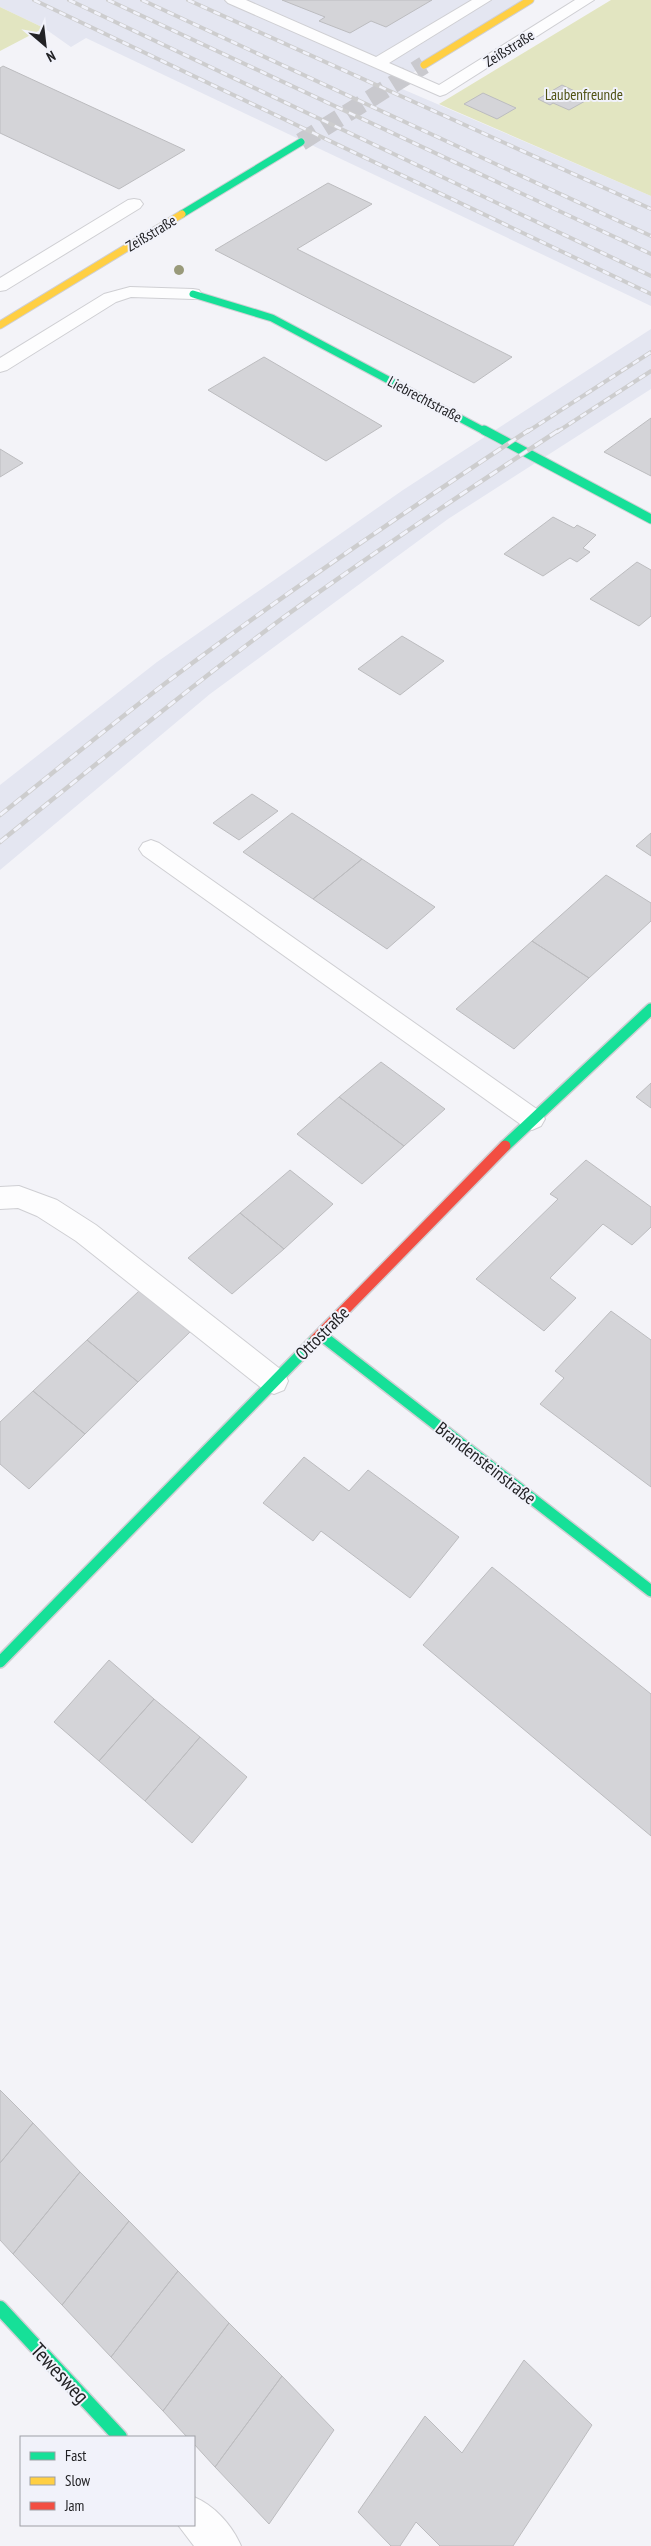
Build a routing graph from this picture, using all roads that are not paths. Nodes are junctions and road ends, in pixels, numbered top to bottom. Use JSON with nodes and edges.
{"nodes":[{"id":1,"x":233,"y":0,"type":"edge"},
{"id":2,"x":483,"y":0,"type":"edge"},
{"id":3,"x":530,"y":0,"type":"edge"},
{"id":4,"x":586,"y":0,"type":"edge"},
{"id":5,"x":376,"y":64,"type":"junction"},
{"id":6,"x":424,"y":65,"type":"tunnel mouth"},
{"id":7,"x":301,"y":142,"type":"tunnel mouth"},
{"id":8,"x":134,"y":204,"type":"dead end"},
{"id":9,"x":0,"y":286,"type":"edge"},
{"id":10,"x":193,"y":294,"type":"joint"},
{"id":11,"x":0,"y":325,"type":"edge"},
{"id":12,"x":0,"y":366,"type":"edge"},
{"id":13,"x":651,"y":519,"type":"edge"},
{"id":14,"x":151,"y":849,"type":"dead end"},
{"id":15,"x":651,"y":1009,"type":"edge"},
{"id":16,"x":532,"y":1119,"type":"junction"},
{"id":17,"x":0,"y":1198,"type":"edge"},
{"id":18,"x":321,"y":1335,"type":"junction"},
{"id":19,"x":274,"y":1381,"type":"junction"},
{"id":20,"x":651,"y":1591,"type":"edge"},
{"id":21,"x":0,"y":1662,"type":"edge"},
{"id":22,"x":0,"y":2308,"type":"edge"},
{"id":23,"x":119,"y":2436,"type":"edge"},
{"id":24,"x":195,"y":2518,"type":"edge"},
{"id":25,"x":221,"y":2546,"type":"edge"}],
"edges":[{"from":1,"to":5,"type":"street","name":"Zeißstraße"},
{"from":2,"to":5,"type":"street"},
{"from":3,"to":6,"type":"street","name":"Zeißstraße"},
{"from":4,"to":5,"type":"street","name":"Zeißstraße"},
{"from":7,"to":11,"type":"street","name":"Zeißstraße"},
{"from":8,"to":9,"type":"street","name":"Zeißstraße"},
{"from":10,"to":12,"type":"street"},
{"from":10,"to":13,"type":"street","name":"Liebrechtstraße"},
{"from":14,"to":16,"type":"street"},
{"from":15,"to":16,"type":"street","name":"Ottostraße"},
{"from":16,"to":18,"type":"street","name":"Ottostraße"},
{"from":17,"to":19,"type":"street"},
{"from":18,"to":19,"type":"street","name":"Ottostraße"},
{"from":18,"to":20,"type":"street","name":"Brandensteinstraße"},
{"from":19,"to":21,"type":"street","name":"Ottostraße"},
{"from":22,"to":23,"type":"street","name":"Tewesweg"},
{"from":24,"to":25,"type":"street"}]}
